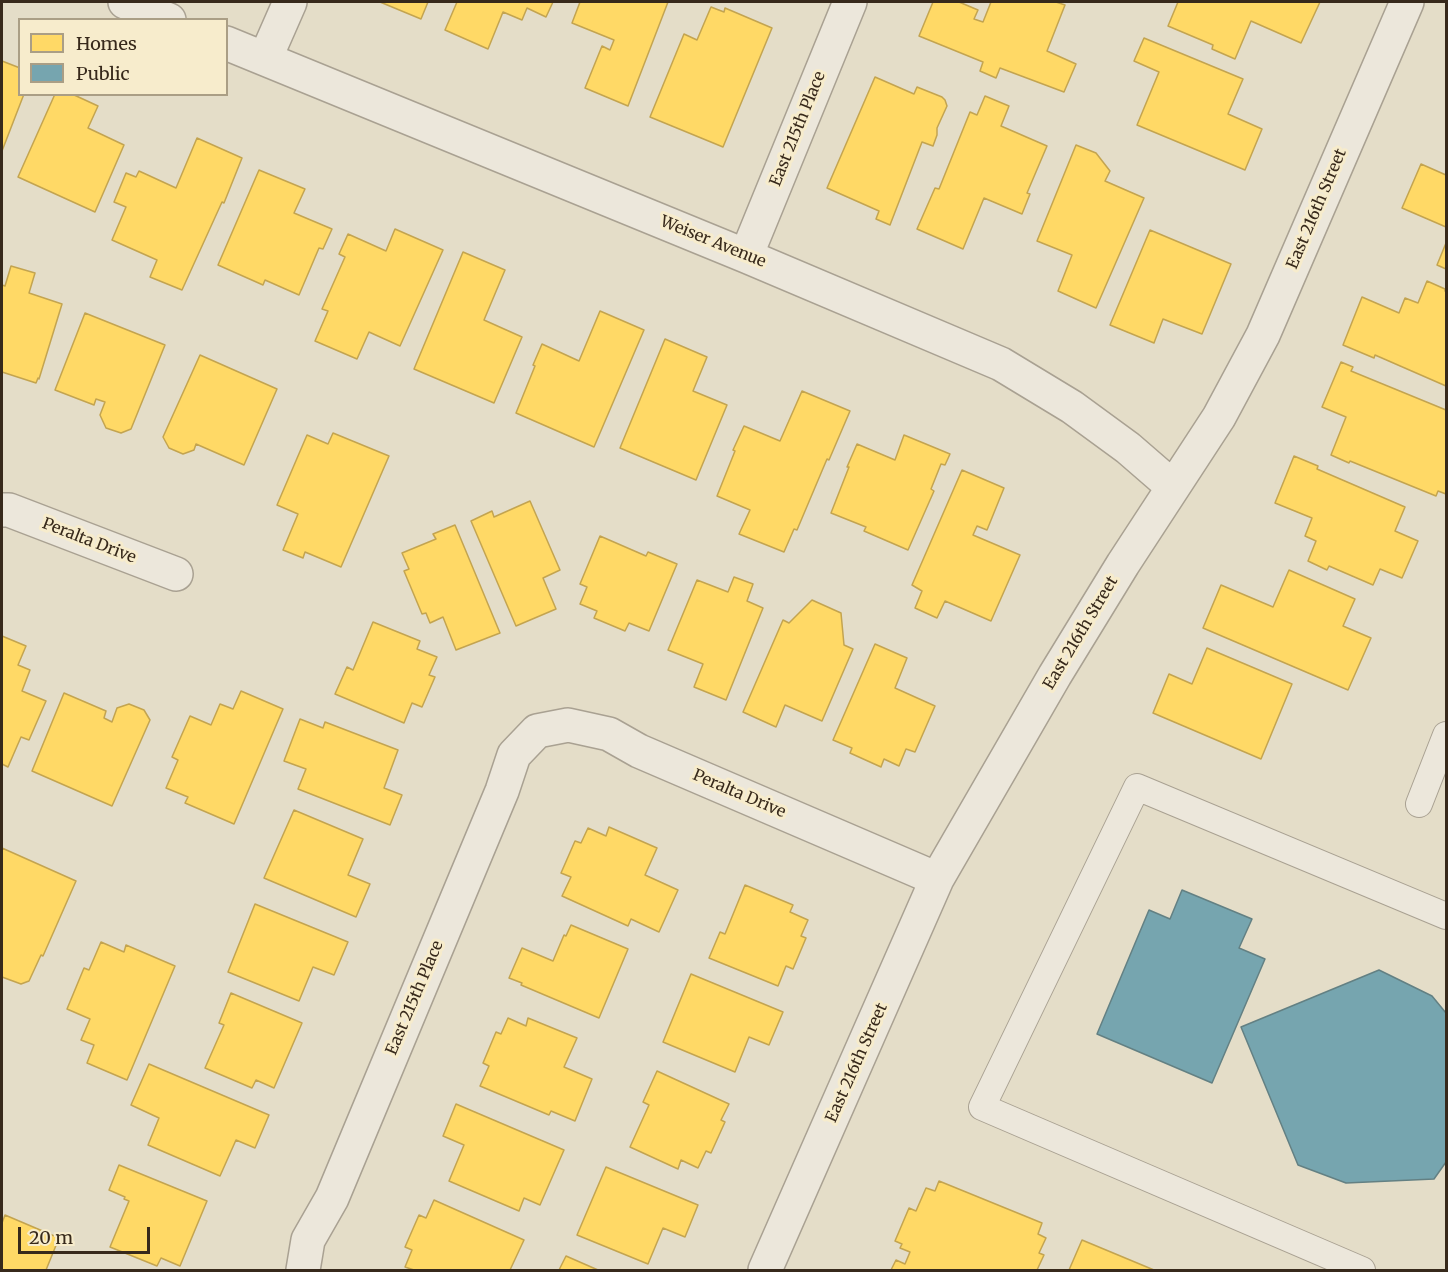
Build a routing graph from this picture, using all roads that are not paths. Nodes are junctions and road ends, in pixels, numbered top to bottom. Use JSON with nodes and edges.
{"nodes":[{"id":1,"x":125,"y":2,"type":"edge"},
{"id":2,"x":290,"y":2,"type":"edge"},
{"id":3,"x":850,"y":2,"type":"edge"},
{"id":4,"x":1407,"y":2,"type":"edge"},
{"id":5,"x":164,"y":18,"type":"edge"},
{"id":6,"x":228,"y":44,"type":"edge"},
{"id":7,"x":265,"y":59,"type":"junction"},
{"id":8,"x":746,"y":256,"type":"junction"},
{"id":9,"x":1173,"y":487,"type":"junction"},
{"id":10,"x":2,"y":510,"type":"edge"},
{"id":11,"x":176,"y":574,"type":"dead end"},
{"id":12,"x":537,"y":731,"type":"joint"},
{"id":13,"x":1446,"y":735,"type":"edge"},
{"id":14,"x":1419,"y":804,"type":"dead end"},
{"id":15,"x":937,"y":879,"type":"junction"},
{"id":16,"x":1446,"y":916,"type":"edge"},
{"id":17,"x":303,"y":1270,"type":"edge"},
{"id":18,"x":765,"y":1270,"type":"edge"},
{"id":19,"x":1362,"y":1270,"type":"edge"}],
"edges":[{"from":1,"to":5,"type":"street"},
{"from":2,"to":7,"type":"street"},
{"from":3,"to":8,"type":"street","name":"East 215th Place"},
{"from":4,"to":9,"type":"street","name":"East 216th Street"},
{"from":6,"to":7,"type":"street","name":"Weiser Avenue"},
{"from":7,"to":8,"type":"street","name":"Weiser Avenue"},
{"from":8,"to":9,"type":"street","name":"Weiser Avenue"},
{"from":9,"to":15,"type":"street","name":"East 216th Street"},
{"from":10,"to":11,"type":"street","name":"Peralta Drive"},
{"from":12,"to":15,"type":"street","name":"Peralta Drive"},
{"from":12,"to":17,"type":"street","name":"East 215th Place"},
{"from":13,"to":14,"type":"lane"},
{"from":15,"to":18,"type":"street","name":"East 216th Street"},
{"from":16,"to":19,"type":"lane"}]}
